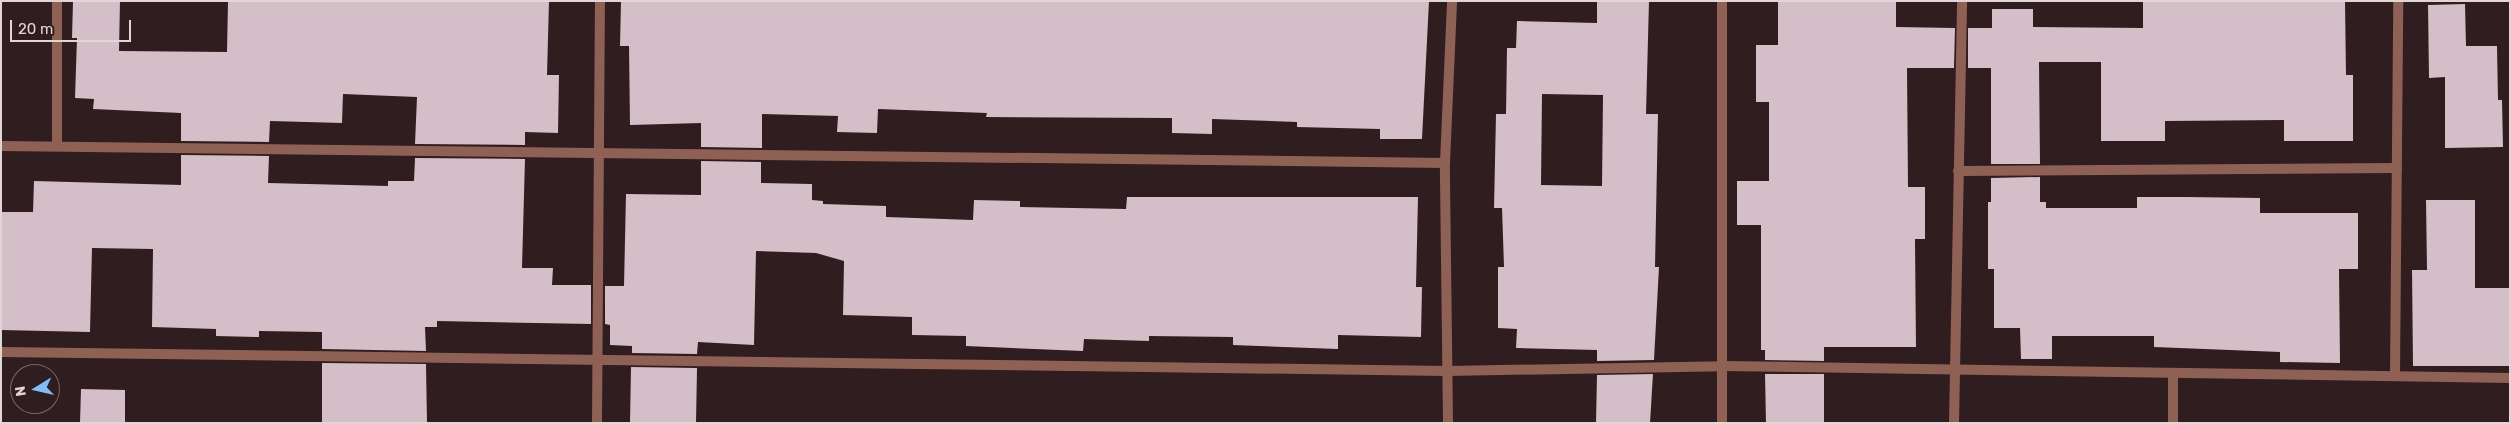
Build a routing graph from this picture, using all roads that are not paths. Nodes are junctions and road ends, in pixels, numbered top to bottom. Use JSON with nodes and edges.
{"nodes":[{"id":1,"x":57,"y":1,"type":"edge"},
{"id":2,"x":600,"y":1,"type":"edge"},
{"id":3,"x":1452,"y":1,"type":"edge"},
{"id":4,"x":1722,"y":1,"type":"edge"},
{"id":5,"x":1962,"y":1,"type":"edge"},
{"id":6,"x":2398,"y":1,"type":"edge"},
{"id":7,"x":1,"y":146,"type":"edge"},
{"id":8,"x":57,"y":146,"type":"junction"},
{"id":9,"x":598,"y":153,"type":"junction"},
{"id":10,"x":1445,"y":162,"type":"junction"},
{"id":11,"x":2397,"y":168,"type":"junction"},
{"id":12,"x":1958,"y":171,"type":"junction"},
{"id":13,"x":1,"y":352,"type":"edge"},
{"id":14,"x":598,"y":360,"type":"junction"},
{"id":15,"x":1723,"y":366,"type":"junction"},
{"id":16,"x":1954,"y":370,"type":"junction"},
{"id":17,"x":1447,"y":371,"type":"junction"},
{"id":18,"x":2173,"y":373,"type":"junction"},
{"id":19,"x":2395,"y":376,"type":"junction"},
{"id":20,"x":2510,"y":378,"type":"edge"},
{"id":21,"x":596,"y":423,"type":"edge"},
{"id":22,"x":1448,"y":423,"type":"edge"},
{"id":23,"x":1722,"y":423,"type":"edge"},
{"id":24,"x":1954,"y":423,"type":"edge"},
{"id":25,"x":2173,"y":423,"type":"edge"}],
"edges":[{"from":1,"to":8,"type":"street"},
{"from":2,"to":9,"type":"street"},
{"from":3,"to":10,"type":"street"},
{"from":4,"to":15,"type":"street"},
{"from":5,"to":12,"type":"street"},
{"from":6,"to":11,"type":"street"},
{"from":7,"to":8,"type":"street"},
{"from":8,"to":9,"type":"street"},
{"from":9,"to":10,"type":"street"},
{"from":9,"to":14,"type":"street"},
{"from":10,"to":17,"type":"street"},
{"from":11,"to":12,"type":"street"},
{"from":11,"to":19,"type":"street"},
{"from":12,"to":16,"type":"street"},
{"from":13,"to":14,"type":"street"},
{"from":14,"to":17,"type":"street"},
{"from":14,"to":21,"type":"street"},
{"from":15,"to":16,"type":"street"},
{"from":15,"to":17,"type":"street"},
{"from":15,"to":23,"type":"street"},
{"from":16,"to":18,"type":"street"},
{"from":16,"to":24,"type":"street"},
{"from":17,"to":22,"type":"street"},
{"from":18,"to":19,"type":"street"},
{"from":18,"to":25,"type":"street"},
{"from":19,"to":20,"type":"street"}]}
